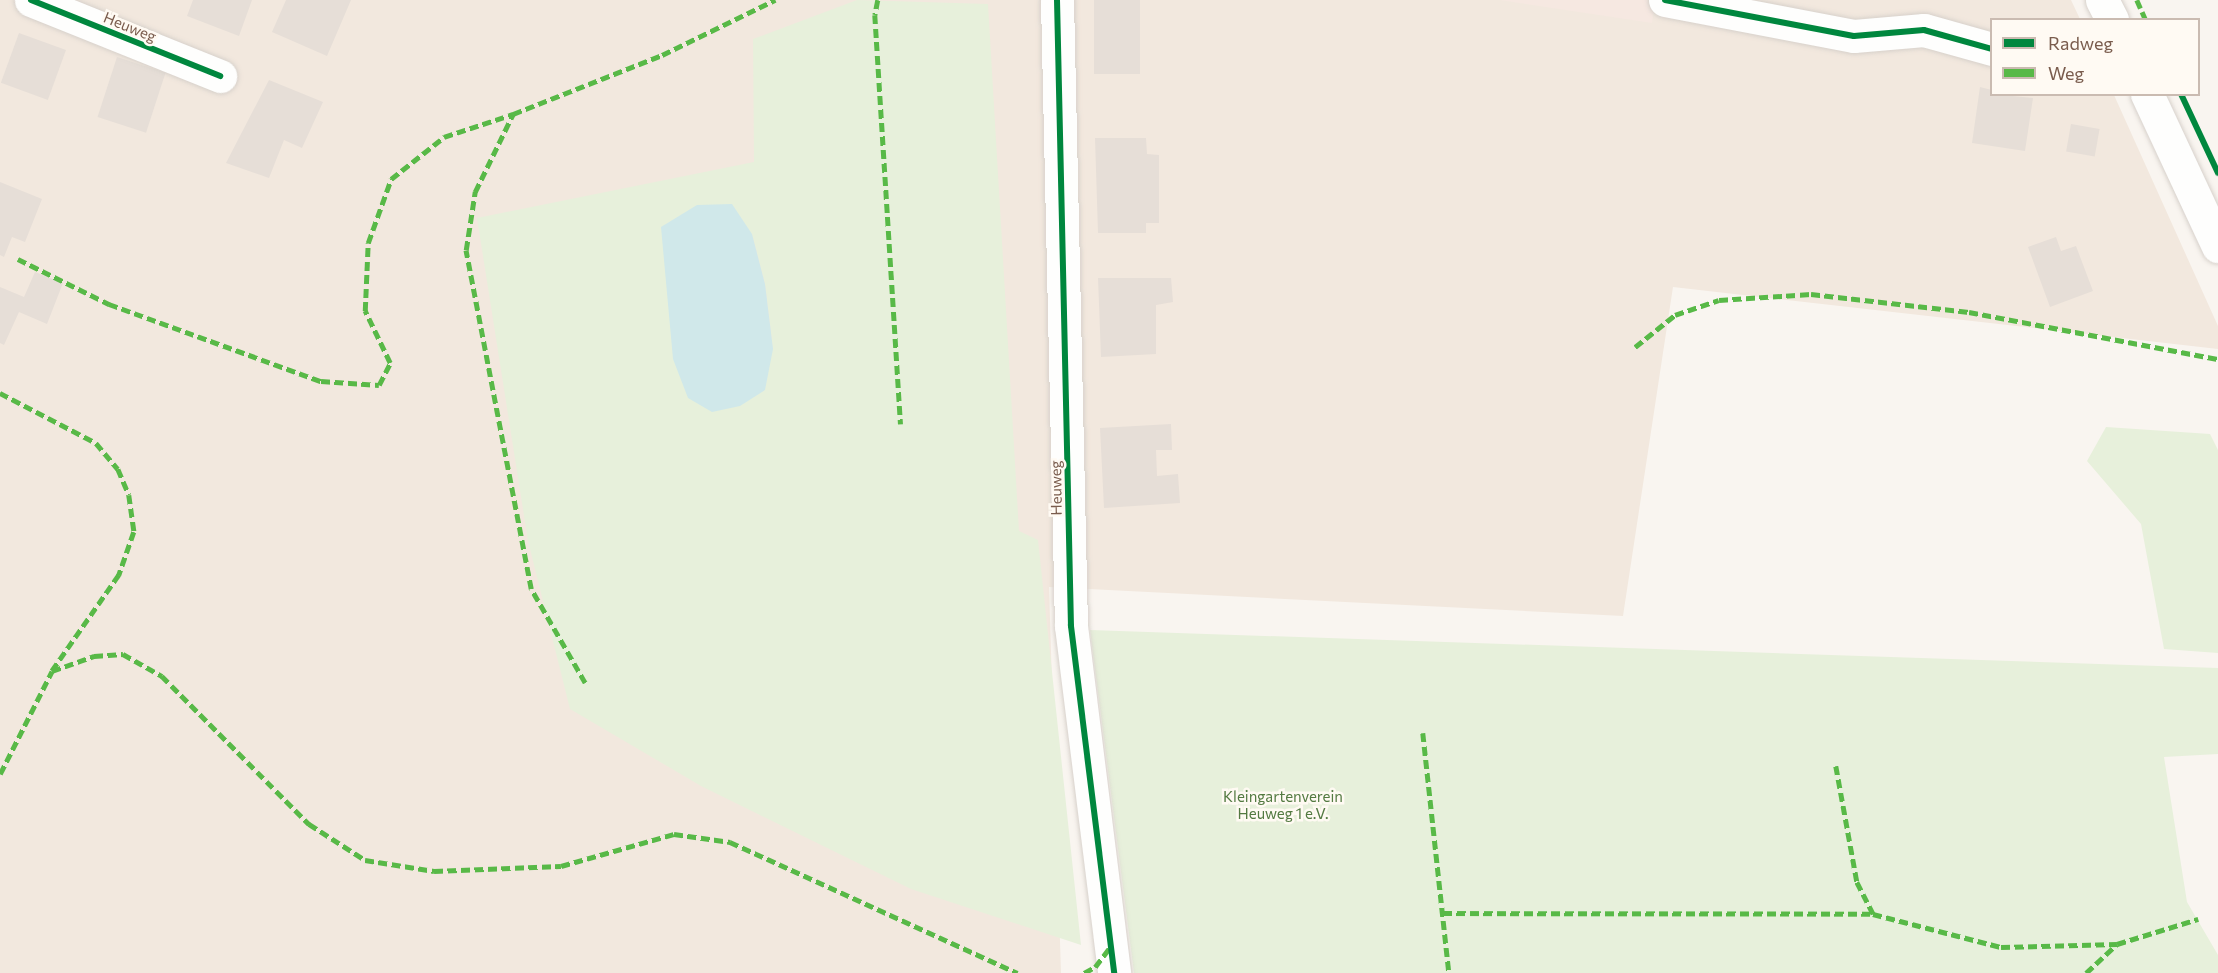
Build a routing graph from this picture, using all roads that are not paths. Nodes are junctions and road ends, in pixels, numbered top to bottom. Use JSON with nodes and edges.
{"nodes":[{"id":1,"x":31,"y":0,"type":"edge"},
{"id":2,"x":1058,"y":0,"type":"edge"},
{"id":3,"x":1665,"y":0,"type":"edge"},
{"id":4,"x":2102,"y":0,"type":"edge"},
{"id":5,"x":2111,"y":18,"type":"edge"},
{"id":6,"x":1990,"y":48,"type":"edge"},
{"id":7,"x":219,"y":76,"type":"dead end"},
{"id":8,"x":2148,"y":96,"type":"edge"},
{"id":9,"x":2218,"y":246,"type":"edge"},
{"id":10,"x":1114,"y":973,"type":"edge"}],
"edges":[{"from":1,"to":7,"type":"street","name":"Heuweg"},
{"from":2,"to":10,"type":"street","name":"Heuweg"},
{"from":3,"to":6,"type":"street"},
{"from":4,"to":5,"type":"street"},
{"from":8,"to":9,"type":"street"}]}
